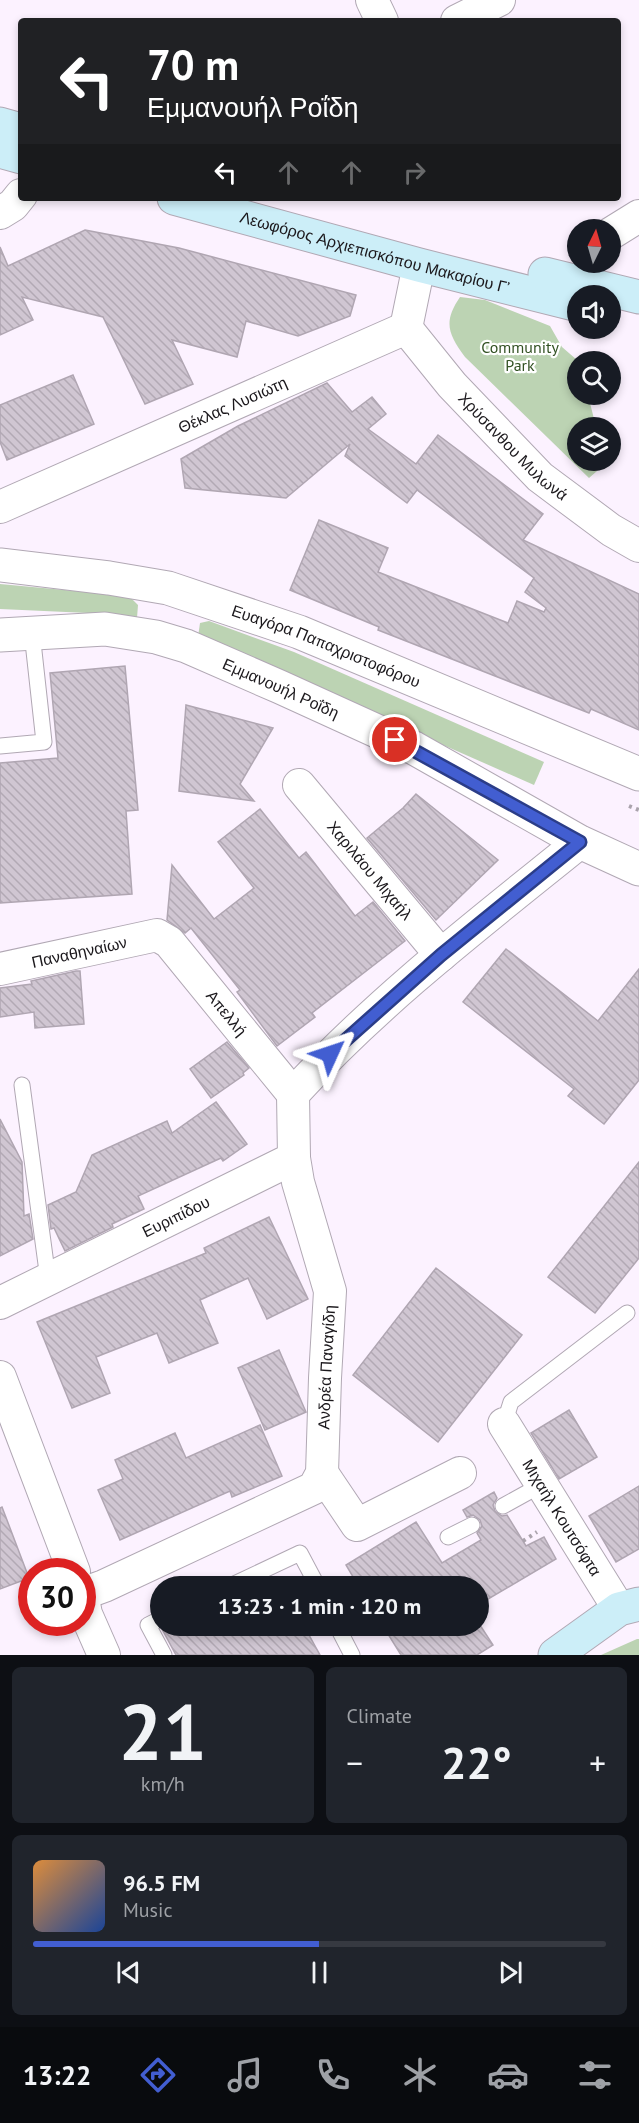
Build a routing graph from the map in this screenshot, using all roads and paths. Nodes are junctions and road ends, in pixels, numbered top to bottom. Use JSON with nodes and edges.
{"nodes":[{"id":1,"x":372,"y":0,"type":"edge"},
{"id":2,"x":499,"y":0,"type":"edge"},
{"id":3,"x":381,"y":18,"type":"edge"},
{"id":4,"x":463,"y":18,"type":"edge"},
{"id":5,"x":0,"y":124,"type":"edge"},
{"id":6,"x":18,"y":128,"type":"edge"},
{"id":7,"x":0,"y":151,"type":"edge"},
{"id":8,"x":18,"y":156,"type":"edge"},
{"id":9,"x":18,"y":199,"type":"edge"},
{"id":10,"x":185,"y":201,"type":"edge"},
{"id":11,"x":257,"y":201,"type":"edge"},
{"id":12,"x":0,"y":213,"type":"edge"},
{"id":13,"x":639,"y":216,"type":"edge"},
{"id":14,"x":621,"y":227,"type":"edge"},
{"id":15,"x":418,"y":265,"type":"junction"},
{"id":16,"x":579,"y":283,"type":"edge"},
{"id":17,"x":639,"y":297,"type":"edge"},
{"id":18,"x":621,"y":316,"type":"edge"},
{"id":19,"x":639,"y":320,"type":"edge"},
{"id":20,"x":406,"y":328,"type":"junction"},
{"id":21,"x":0,"y":507,"type":"edge"},
{"id":22,"x":639,"y":546,"type":"edge"},
{"id":23,"x":0,"y":565,"type":"edge"},
{"id":24,"x":168,"y":588,"type":"junction"},
{"id":25,"x":33,"y":633,"type":"junction"},
{"id":26,"x":0,"y":635,"type":"edge"},
{"id":27,"x":156,"y":637,"type":"junction"},
{"id":28,"x":0,"y":746,"type":"edge"},
{"id":29,"x":639,"y":774,"type":"edge"},
{"id":30,"x":299,"y":785,"type":"dead end"},
{"id":31,"x":580,"y":842,"type":"junction"},
{"id":32,"x":639,"y":869,"type":"edge"},
{"id":33,"x":157,"y":935,"type":"joint"},
{"id":34,"x":441,"y":955,"type":"junction"},
{"id":35,"x":0,"y":969,"type":"edge"},
{"id":36,"x":22,"y":1085,"type":"dead end"},
{"id":37,"x":293,"y":1094,"type":"junction"},
{"id":38,"x":294,"y":1158,"type":"junction"},
{"id":39,"x":48,"y":1279,"type":"junction"},
{"id":40,"x":0,"y":1303,"type":"edge"},
{"id":41,"x":627,"y":1313,"type":"dead end"},
{"id":42,"x":0,"y":1377,"type":"edge"},
{"id":43,"x":504,"y":1424,"type":"joint"},
{"id":44,"x":322,"y":1473,"type":"junction"},
{"id":45,"x":460,"y":1473,"type":"dead end"},
{"id":46,"x":541,"y":1485,"type":"junction"},
{"id":47,"x":503,"y":1506,"type":"dead end"},
{"id":48,"x":472,"y":1525,"type":"dead end"},
{"id":49,"x":448,"y":1538,"type":"dead end"},
{"id":50,"x":69,"y":1558,"type":"edge"},
{"id":51,"x":251,"y":1576,"type":"edge"},
{"id":52,"x":312,"y":1576,"type":"edge"},
{"id":53,"x":96,"y":1588,"type":"edge"},
{"id":54,"x":629,"y":1607,"type":"edge"},
{"id":55,"x":96,"y":1636,"type":"edge"},
{"id":56,"x":154,"y":1636,"type":"edge"},
{"id":57,"x":342,"y":1636,"type":"edge"},
{"id":58,"x":104,"y":1655,"type":"edge"},
{"id":59,"x":164,"y":1655,"type":"edge"},
{"id":60,"x":352,"y":1655,"type":"edge"},
{"id":61,"x":555,"y":1655,"type":"edge"}],
"edges":[{"from":1,"to":3,"type":"street"},
{"from":2,"to":4,"type":"street"},
{"from":5,"to":6,"type":"main road"},
{"from":7,"to":8,"type":"main road"},
{"from":9,"to":12,"type":"street"},
{"from":10,"to":15,"type":"main road","name":"Λεωφόρος Αρχιεπισκόπου Μακαρίου Γ’"},
{"from":11,"to":16,"type":"main road","name":"Λεωφόρος Αρχιεπισκόπου Μακαρίου Γ’"},
{"from":13,"to":14,"type":"street"},
{"from":15,"to":16,"type":"main road","name":"Λεωφόρος Αρχιεπισκόπου Μακαρίου Γ’"},
{"from":15,"to":20,"type":"street"},
{"from":16,"to":17,"type":"main road","name":"Λεωφόρος Αρχιεπισκόπου Μακαρίου Γ’"},
{"from":18,"to":19,"type":"main road"},
{"from":20,"to":21,"type":"street","name":"Θέκλας Λυσιώτη"},
{"from":20,"to":22,"type":"street","name":"Χρύσανθου Μυλωνά"},
{"from":23,"to":24,"type":"street","name":"Ευαγόρα Παπαχριστοφόρου"},
{"from":24,"to":27,"type":"street"},
{"from":24,"to":29,"type":"street","name":"Ευαγόρα Παπαχριστοφόρου"},
{"from":25,"to":26,"type":"street","name":"Εμμανουήλ Ροΐδη"},
{"from":25,"to":27,"type":"street","name":"Εμμανουήλ Ροΐδη"},
{"from":25,"to":28,"type":"lane"},
{"from":27,"to":31,"type":"street","name":"Εμμανουήλ Ροΐδη"},
{"from":30,"to":34,"type":"street","name":"Χαριλάου Μιχαήλ"},
{"from":31,"to":32,"type":"street","name":"Εμμανουήλ Ροΐδη"},
{"from":31,"to":34,"type":"street"},
{"from":33,"to":35,"type":"street","name":"Παναθηναίων"},
{"from":33,"to":37,"type":"street","name":"Απελλή"},
{"from":34,"to":37,"type":"street"},
{"from":36,"to":39,"type":"lane"},
{"from":37,"to":38,"type":"street"},
{"from":38,"to":39,"type":"street","name":"Ευριπίδου"},
{"from":38,"to":44,"type":"street","name":"Ανδρέα Παναγίδη"},
{"from":39,"to":40,"type":"street","name":"Ευριπίδου"},
{"from":41,"to":43,"type":"lane"},
{"from":42,"to":50,"type":"street"},
{"from":43,"to":46,"type":"street","name":"Μιχαήλ Κουτσόφτα"},
{"from":44,"to":45,"type":"street"},
{"from":44,"to":53,"type":"street"},
{"from":46,"to":47,"type":"lane"},
{"from":46,"to":54,"type":"street","name":"Μιχαήλ Κουτσόφτα"},
{"from":48,"to":49,"type":"lane"},
{"from":51,"to":52,"type":"lane"},
{"from":54,"to":61,"type":"main road"},
{"from":55,"to":58,"type":"street"},
{"from":56,"to":59,"type":"lane"},
{"from":57,"to":60,"type":"lane"}]}
